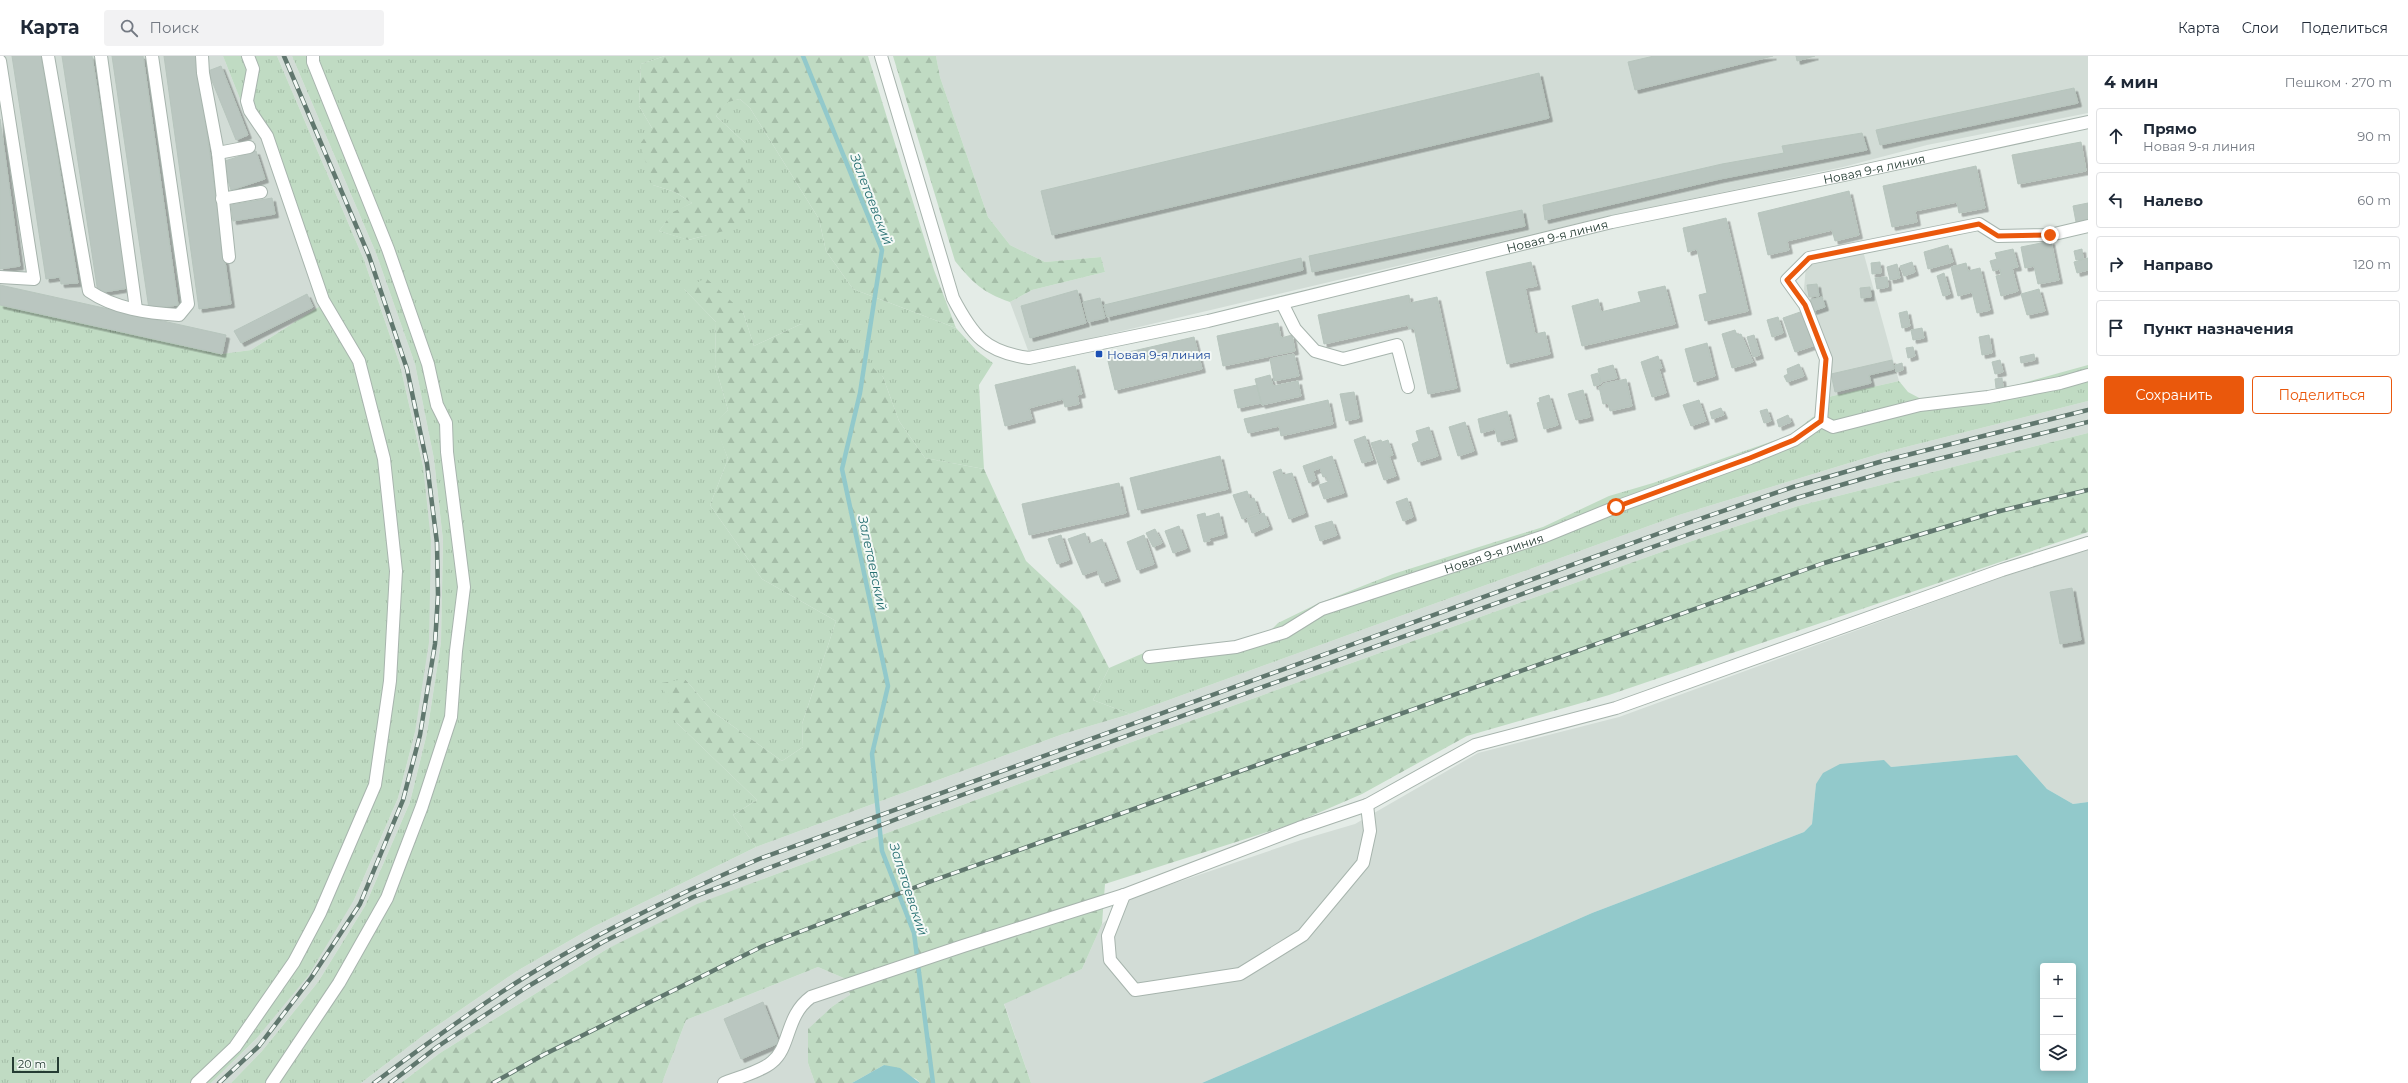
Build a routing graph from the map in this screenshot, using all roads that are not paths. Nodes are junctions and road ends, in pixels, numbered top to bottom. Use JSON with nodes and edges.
{"nodes":[{"id":1,"x":48,"y":56,"type":"edge"},
{"id":2,"x":101,"y":56,"type":"edge"},
{"id":3,"x":152,"y":56,"type":"edge"},
{"id":4,"x":202,"y":56,"type":"edge"},
{"id":5,"x":248,"y":56,"type":"edge"},
{"id":6,"x":313,"y":56,"type":"edge"},
{"id":7,"x":881,"y":56,"type":"edge"},
{"id":8,"x":0,"y":61,"type":"edge"},
{"id":9,"x":2088,"y":122,"type":"edge"},
{"id":10,"x":249,"y":147,"type":"dead end"},
{"id":11,"x":218,"y":153,"type":"junction"},
{"id":12,"x":261,"y":192,"type":"dead end"},
{"id":13,"x":222,"y":199,"type":"junction"},
{"id":14,"x":2088,"y":226,"type":"edge"},
{"id":15,"x":229,"y":257,"type":"dead end"},
{"id":16,"x":0,"y":277,"type":"edge"},
{"id":17,"x":1282,"y":303,"type":"junction"},
{"id":18,"x":136,"y":309,"type":"junction"},
{"id":19,"x":2088,"y":375,"type":"edge"},
{"id":20,"x":1408,"y":387,"type":"dead end"},
{"id":21,"x":1821,"y":421,"type":"junction"},
{"id":22,"x":2088,"y":543,"type":"edge"},
{"id":23,"x":1149,"y":657,"type":"dead end"},
{"id":24,"x":1367,"y":805,"type":"junction"},
{"id":25,"x":1124,"y":895,"type":"junction"},
{"id":26,"x":196,"y":1083,"type":"edge"},
{"id":27,"x":272,"y":1083,"type":"edge"},
{"id":28,"x":724,"y":1083,"type":"edge"}],
"edges":[{"from":1,"to":18,"type":"street"},
{"from":2,"to":18,"type":"street"},
{"from":3,"to":18,"type":"street"},
{"from":4,"to":11,"type":"street"},
{"from":5,"to":26,"type":"street"},
{"from":6,"to":27,"type":"street"},
{"from":7,"to":17,"type":"street","name":"Новая 9-я линия"},
{"from":8,"to":16,"type":"street"},
{"from":9,"to":17,"type":"street","name":"Новая 9-я линия"},
{"from":10,"to":11,"type":"street"},
{"from":11,"to":13,"type":"street"},
{"from":12,"to":13,"type":"street"},
{"from":13,"to":15,"type":"street"},
{"from":14,"to":21,"type":"street"},
{"from":17,"to":20,"type":"street"},
{"from":19,"to":21,"type":"street"},
{"from":21,"to":23,"type":"street","name":"Новая 9-я линия"},
{"from":22,"to":24,"type":"street"},
{"from":24,"to":25,"type":"street"},
{"from":24,"to":25,"type":"street"},
{"from":25,"to":28,"type":"street"}]}
